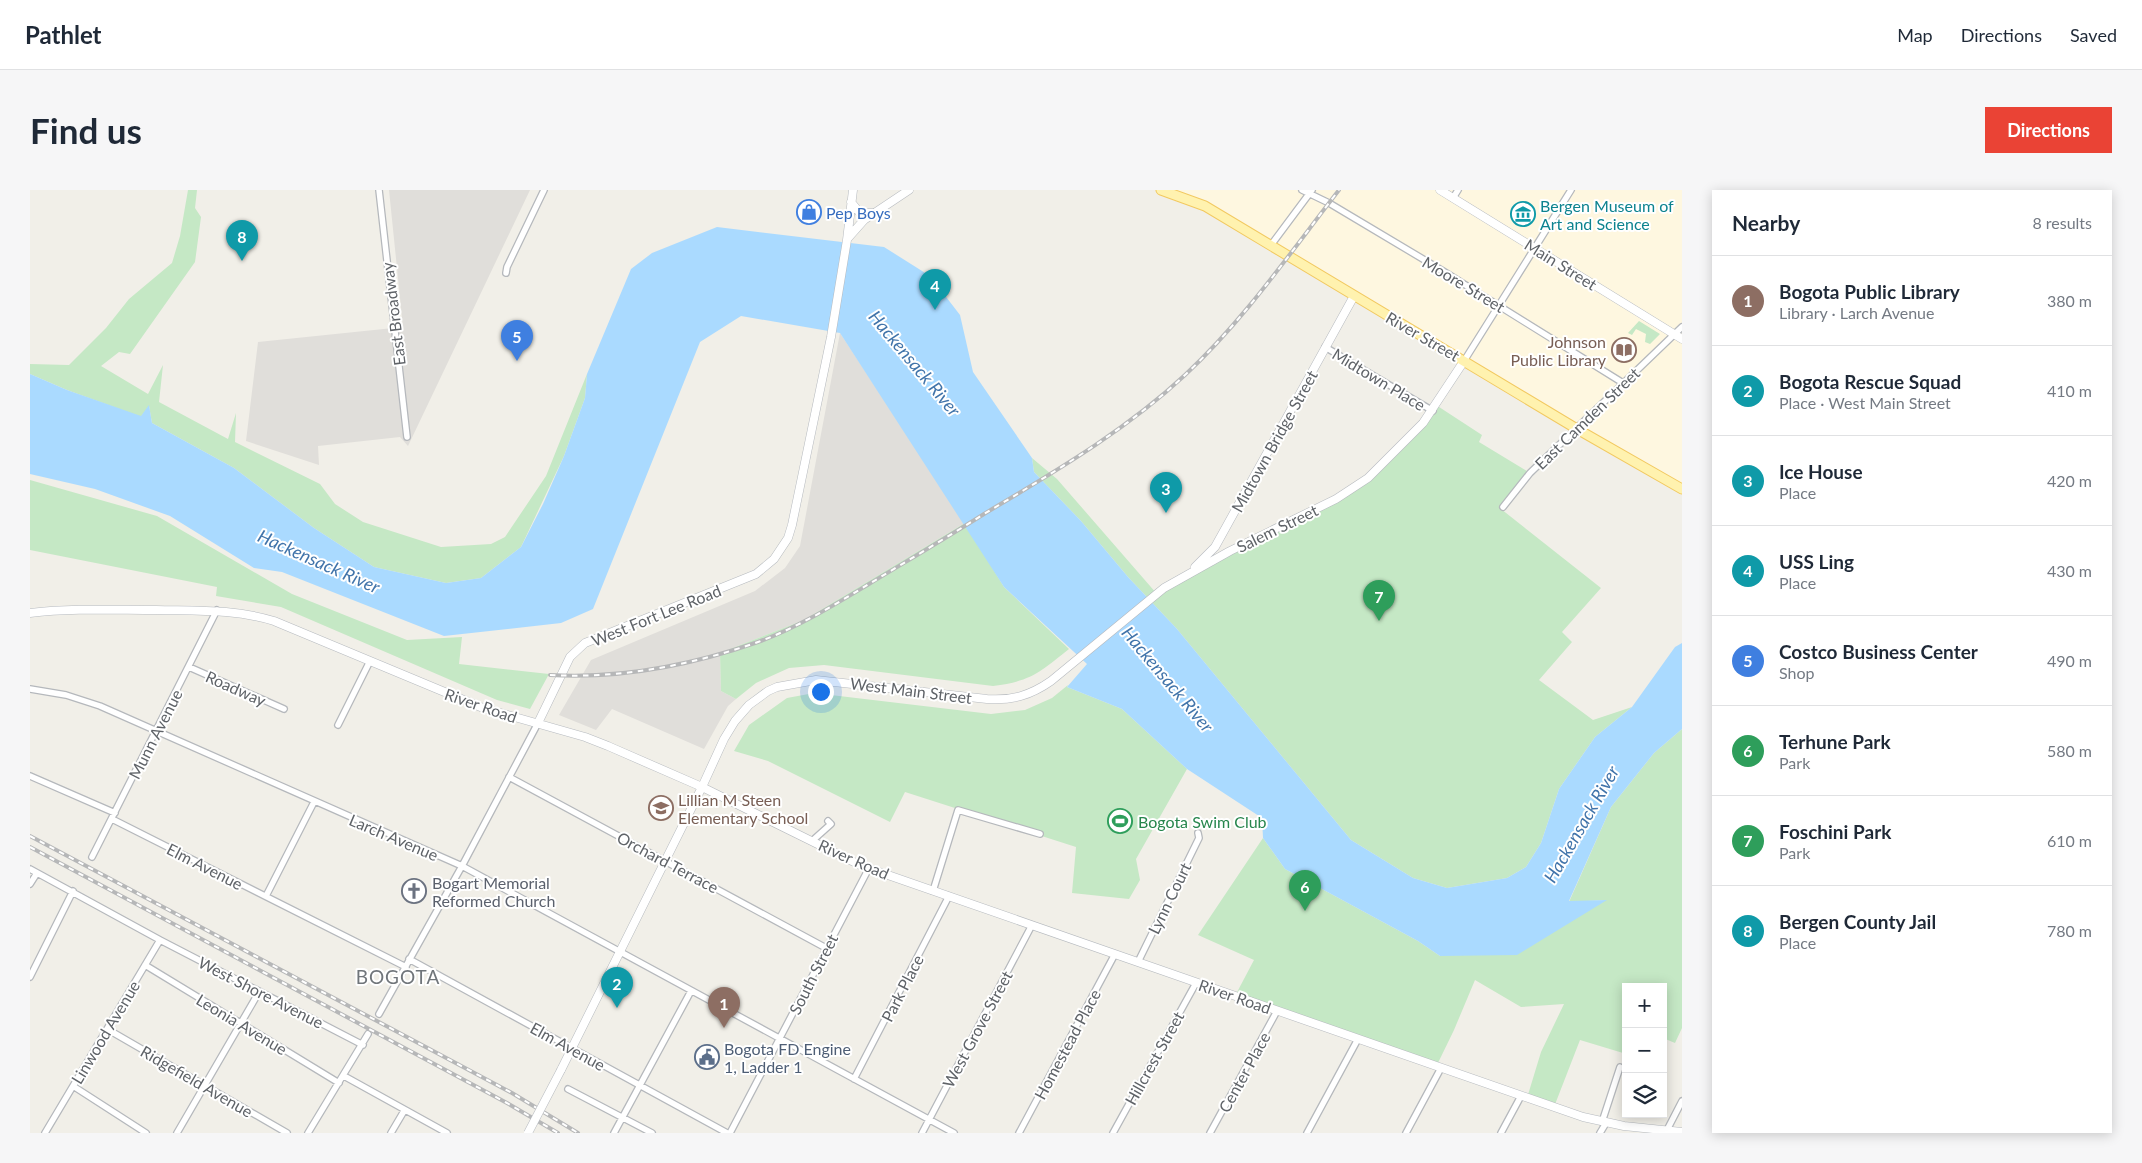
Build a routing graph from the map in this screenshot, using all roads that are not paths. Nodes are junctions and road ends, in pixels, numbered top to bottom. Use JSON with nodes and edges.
{"nodes":[{"id":1,"x":379,"y":190,"type":"edge"},
{"id":2,"x":544,"y":190,"type":"edge"},
{"id":3,"x":853,"y":190,"type":"edge"},
{"id":4,"x":909,"y":190,"type":"edge"},
{"id":5,"x":1161,"y":190,"type":"edge"},
{"id":6,"x":1302,"y":190,"type":"edge"},
{"id":7,"x":1440,"y":190,"type":"edge"},
{"id":8,"x":1458,"y":190,"type":"edge"},
{"id":9,"x":1571,"y":190,"type":"edge"},
{"id":10,"x":1310,"y":192,"type":"edge"},
{"id":11,"x":1453,"y":198,"type":"junction"},
{"id":12,"x":851,"y":202,"type":"junction"},
{"id":13,"x":873,"y":214,"type":"junction"},
{"id":14,"x":847,"y":240,"type":"junction"},
{"id":15,"x":1271,"y":245,"type":"junction"},
{"id":16,"x":1534,"y":248,"type":"junction"},
{"id":17,"x":506,"y":273,"type":"dead end"},
{"id":18,"x":1354,"y":296,"type":"junction"},
{"id":19,"x":1499,"y":305,"type":"junction"},
{"id":20,"x":1682,"y":327,"type":"edge"},
{"id":21,"x":1679,"y":337,"type":"edge"},
{"id":22,"x":1325,"y":347,"type":"junction"},
{"id":23,"x":1464,"y":360,"type":"junction"},
{"id":24,"x":1623,"y":383,"type":"junction"},
{"id":25,"x":1432,"y":411,"type":"junction"},
{"id":26,"x":1577,"y":429,"type":"junction"},
{"id":27,"x":408,"y":437,"type":"dead end"},
{"id":28,"x":1682,"y":489,"type":"edge"},
{"id":29,"x":1503,"y":507,"type":"dead end"},
{"id":30,"x":1224,"y":530,"type":"junction"},
{"id":31,"x":1230,"y":551,"type":"junction"},
{"id":32,"x":1183,"y":578,"type":"junction"},
{"id":33,"x":218,"y":610,"type":"junction"},
{"id":34,"x":30,"y":613,"type":"edge"},
{"id":35,"x":1110,"y":633,"type":"joint"},
{"id":36,"x":370,"y":661,"type":"junction"},
{"id":37,"x":189,"y":667,"type":"junction"},
{"id":38,"x":30,"y":689,"type":"edge"},
{"id":39,"x":284,"y":709,"type":"dead end"},
{"id":40,"x":538,"y":723,"type":"junction"},
{"id":41,"x":338,"y":726,"type":"dead end"},
{"id":42,"x":156,"y":731,"type":"junction"},
{"id":43,"x":30,"y":776,"type":"edge"},
{"id":44,"x":509,"y":777,"type":"junction"},
{"id":45,"x":702,"y":787,"type":"junction"},
{"id":46,"x":314,"y":802,"type":"junction"},
{"id":47,"x":113,"y":816,"type":"junction"},
{"id":48,"x":828,"y":822,"type":"dead end"},
{"id":49,"x":1198,"y":833,"type":"dead end"},
{"id":50,"x":1040,"y":834,"type":"dead end"},
{"id":51,"x":812,"y":841,"type":"junction"},
{"id":52,"x":92,"y":857,"type":"dead end"},
{"id":53,"x":666,"y":860,"type":"junction"},
{"id":54,"x":462,"y":866,"type":"junction"},
{"id":55,"x":869,"y":868,"type":"junction"},
{"id":56,"x":30,"y":869,"type":"edge"},
{"id":57,"x":37,"y":872,"type":"junction"},
{"id":58,"x":30,"y":884,"type":"edge"},
{"id":59,"x":933,"y":891,"type":"junction"},
{"id":60,"x":73,"y":892,"type":"junction"},
{"id":61,"x":266,"y":896,"type":"junction"},
{"id":62,"x":949,"y":896,"type":"junction"},
{"id":63,"x":1032,"y":925,"type":"junction"},
{"id":64,"x":160,"y":940,"type":"junction"},
{"id":65,"x":826,"y":948,"type":"junction"},
{"id":66,"x":620,"y":952,"type":"junction"},
{"id":67,"x":1114,"y":954,"type":"junction"},
{"id":68,"x":409,"y":959,"type":"junction"},
{"id":69,"x":1138,"y":962,"type":"junction"},
{"id":70,"x":145,"y":965,"type":"junction"},
{"id":71,"x":406,"y":967,"type":"junction"},
{"id":72,"x":30,"y":977,"type":"edge"},
{"id":73,"x":1196,"y":982,"type":"junction"},
{"id":74,"x":692,"y":991,"type":"junction"},
{"id":75,"x":259,"y":992,"type":"junction"},
{"id":76,"x":1277,"y":1011,"type":"junction"},
{"id":77,"x":379,"y":1014,"type":"dead end"},
{"id":78,"x":241,"y":1024,"type":"junction"},
{"id":79,"x":107,"y":1029,"type":"junction"},
{"id":80,"x":368,"y":1034,"type":"dead end"},
{"id":81,"x":780,"y":1039,"type":"junction"},
{"id":82,"x":1358,"y":1039,"type":"junction"},
{"id":83,"x":363,"y":1045,"type":"junction"},
{"id":84,"x":572,"y":1048,"type":"junction"},
{"id":85,"x":1620,"y":1067,"type":"dead end"},
{"id":86,"x":1441,"y":1068,"type":"junction"},
{"id":87,"x":344,"y":1076,"type":"junction"},
{"id":88,"x":854,"y":1080,"type":"junction"},
{"id":89,"x":339,"y":1083,"type":"junction"},
{"id":90,"x":205,"y":1085,"type":"junction"},
{"id":91,"x":640,"y":1085,"type":"junction"},
{"id":92,"x":73,"y":1086,"type":"junction"},
{"id":93,"x":568,"y":1089,"type":"dead end"},
{"id":94,"x":1521,"y":1096,"type":"junction"},
{"id":95,"x":1682,"y":1100,"type":"edge"},
{"id":96,"x":404,"y":1111,"type":"junction"},
{"id":97,"x":624,"y":1117,"type":"junction"},
{"id":98,"x":929,"y":1120,"type":"junction"},
{"id":99,"x":1604,"y":1122,"type":"junction"},
{"id":100,"x":1667,"y":1130,"type":"junction"},
{"id":101,"x":1682,"y":1132,"type":"edge"},
{"id":102,"x":45,"y":1133,"type":"edge"},
{"id":103,"x":146,"y":1133,"type":"edge"},
{"id":104,"x":177,"y":1133,"type":"edge"},
{"id":105,"x":288,"y":1133,"type":"edge"},
{"id":106,"x":308,"y":1133,"type":"edge"},
{"id":107,"x":391,"y":1133,"type":"edge"},
{"id":108,"x":447,"y":1133,"type":"edge"},
{"id":109,"x":528,"y":1133,"type":"edge"},
{"id":110,"x":614,"y":1133,"type":"edge"},
{"id":111,"x":652,"y":1133,"type":"edge"},
{"id":112,"x":728,"y":1133,"type":"edge"},
{"id":113,"x":922,"y":1133,"type":"edge"},
{"id":114,"x":954,"y":1133,"type":"edge"},
{"id":115,"x":1019,"y":1133,"type":"edge"},
{"id":116,"x":1113,"y":1133,"type":"edge"},
{"id":117,"x":1210,"y":1133,"type":"edge"},
{"id":118,"x":1307,"y":1133,"type":"edge"},
{"id":119,"x":1406,"y":1133,"type":"edge"},
{"id":120,"x":1501,"y":1133,"type":"edge"},
{"id":121,"x":1600,"y":1133,"type":"edge"}],
"edges":[{"from":1,"to":27,"type":"street","name":"East Broadway"},
{"from":2,"to":17,"type":"street"},
{"from":3,"to":12,"type":"main road","name":"West Fort Lee Road"},
{"from":4,"to":13,"type":"main road"},
{"from":5,"to":15,"type":"main road","name":"River Street"},
{"from":6,"to":10,"type":"street","name":"Moore Street"},
{"from":7,"to":11,"type":"main road","name":"Main Street"},
{"from":8,"to":11,"type":"street"},
{"from":9,"to":16,"type":"street"},
{"from":10,"to":15,"type":"street"},
{"from":10,"to":19,"type":"street","name":"Moore Street"},
{"from":11,"to":16,"type":"main road","name":"Main Street"},
{"from":12,"to":13,"type":"main road"},
{"from":12,"to":14,"type":"main road","name":"West Fort Lee Road"},
{"from":13,"to":14,"type":"main road"},
{"from":14,"to":40,"type":"main road","name":"West Fort Lee Road"},
{"from":15,"to":18,"type":"main road","name":"River Street"},
{"from":16,"to":19,"type":"street"},
{"from":16,"to":21,"type":"main road","name":"Main Street"},
{"from":18,"to":22,"type":"main road","name":"Midtown Bridge Street"},
{"from":18,"to":23,"type":"main road","name":"River Street"},
{"from":19,"to":23,"type":"street"},
{"from":19,"to":24,"type":"street","name":"Moore Street"},
{"from":20,"to":21,"type":"street","name":"East Camden Street"},
{"from":21,"to":24,"type":"street","name":"East Camden Street"},
{"from":22,"to":25,"type":"street","name":"Midtown Place"},
{"from":22,"to":30,"type":"main road","name":"Midtown Bridge Street"},
{"from":23,"to":25,"type":"main road","name":"Salem Street"},
{"from":23,"to":26,"type":"main road","name":"River Street"},
{"from":24,"to":26,"type":"street","name":"East Camden Street"},
{"from":25,"to":31,"type":"main road","name":"Salem Street"},
{"from":26,"to":28,"type":"main road","name":"River Street"},
{"from":26,"to":29,"type":"street","name":"East Camden Street"},
{"from":30,"to":31,"type":"main road"},
{"from":30,"to":32,"type":"main road","name":"Midtown Bridge Street"},
{"from":31,"to":32,"type":"main road","name":"Salem Street"},
{"from":32,"to":35,"type":"main road","name":"Salem Street"},
{"from":33,"to":34,"type":"main road","name":"River Road"},
{"from":33,"to":36,"type":"main road","name":"River Road"},
{"from":33,"to":37,"type":"street","name":"Munn Avenue"},
{"from":35,"to":45,"type":"main road","name":"West Main Street"},
{"from":36,"to":40,"type":"main road","name":"River Road"},
{"from":36,"to":41,"type":"street"},
{"from":37,"to":39,"type":"street","name":"Roadway"},
{"from":37,"to":42,"type":"street","name":"Munn Avenue"},
{"from":38,"to":42,"type":"street","name":"Larch Avenue"},
{"from":40,"to":44,"type":"street","name":"West Fort Lee Road"},
{"from":40,"to":45,"type":"main road","name":"River Road"},
{"from":42,"to":46,"type":"street","name":"Larch Avenue"},
{"from":42,"to":47,"type":"street","name":"Munn Avenue"},
{"from":43,"to":47,"type":"street","name":"Elm Avenue"},
{"from":44,"to":53,"type":"street","name":"Orchard Terrace"},
{"from":44,"to":54,"type":"street","name":"West Fort Lee Road"},
{"from":45,"to":51,"type":"main road","name":"River Road"},
{"from":45,"to":53,"type":"main road","name":"West Main Street"},
{"from":46,"to":54,"type":"street","name":"Larch Avenue"},
{"from":46,"to":61,"type":"street"},
{"from":47,"to":52,"type":"street","name":"Munn Avenue"},
{"from":47,"to":61,"type":"street","name":"Elm Avenue"},
{"from":48,"to":51,"type":"street"},
{"from":49,"to":69,"type":"street","name":"Lynn Court"},
{"from":50,"to":59,"type":"street"},
{"from":51,"to":55,"type":"main road","name":"River Road"},
{"from":53,"to":65,"type":"street","name":"Orchard Terrace"},
{"from":53,"to":66,"type":"main road","name":"West Main Street"},
{"from":54,"to":66,"type":"street","name":"Larch Avenue"},
{"from":54,"to":68,"type":"street","name":"West Fort Lee Road"},
{"from":55,"to":59,"type":"main road","name":"River Road"},
{"from":55,"to":65,"type":"street","name":"South Street"},
{"from":56,"to":57,"type":"street"},
{"from":57,"to":58,"type":"street"},
{"from":57,"to":60,"type":"street"},
{"from":59,"to":62,"type":"main road","name":"River Road"},
{"from":60,"to":64,"type":"street"},
{"from":60,"to":72,"type":"street"},
{"from":61,"to":71,"type":"street","name":"Elm Avenue"},
{"from":62,"to":63,"type":"main road","name":"River Road"},
{"from":62,"to":88,"type":"street","name":"Park Place"},
{"from":63,"to":67,"type":"main road","name":"River Road"},
{"from":63,"to":98,"type":"street","name":"West Grove Street"},
{"from":64,"to":70,"type":"street","name":"Linwood Avenue"},
{"from":64,"to":75,"type":"street","name":"West Shore Avenue"},
{"from":65,"to":81,"type":"street","name":"South Street"},
{"from":66,"to":74,"type":"street","name":"Larch Avenue"},
{"from":66,"to":84,"type":"main road","name":"West Main Street"},
{"from":67,"to":69,"type":"main road","name":"River Road"},
{"from":67,"to":115,"type":"street","name":"Homestead Place"},
{"from":68,"to":71,"type":"street","name":"West Fort Lee Road"},
{"from":68,"to":84,"type":"street","name":"Elm Avenue"},
{"from":69,"to":73,"type":"main road","name":"River Road"},
{"from":70,"to":78,"type":"street","name":"Leonia Avenue"},
{"from":70,"to":79,"type":"street","name":"Linwood Avenue"},
{"from":71,"to":77,"type":"street","name":"West Fort Lee Road"},
{"from":73,"to":76,"type":"main road","name":"River Road"},
{"from":73,"to":116,"type":"street","name":"Hillcrest Street"},
{"from":74,"to":81,"type":"street","name":"Larch Avenue"},
{"from":74,"to":91,"type":"street"},
{"from":75,"to":78,"type":"street"},
{"from":75,"to":83,"type":"street","name":"West Shore Avenue"},
{"from":76,"to":82,"type":"main road","name":"River Road"},
{"from":76,"to":117,"type":"street","name":"Center Place"},
{"from":78,"to":89,"type":"street","name":"Leonia Avenue"},
{"from":78,"to":90,"type":"street"},
{"from":79,"to":90,"type":"street","name":"Ridgefield Avenue"},
{"from":79,"to":92,"type":"street","name":"Linwood Avenue"},
{"from":80,"to":83,"type":"street"},
{"from":81,"to":88,"type":"street","name":"Larch Avenue"},
{"from":81,"to":112,"type":"street","name":"South Street"},
{"from":82,"to":86,"type":"main road","name":"River Road"},
{"from":82,"to":118,"type":"street"},
{"from":83,"to":87,"type":"street"},
{"from":84,"to":91,"type":"street","name":"Elm Avenue"},
{"from":84,"to":109,"type":"main road","name":"West Main Street","bridge":true},
{"from":85,"to":99,"type":"street"},
{"from":86,"to":94,"type":"main road","name":"River Road"},
{"from":86,"to":119,"type":"street"},
{"from":87,"to":89,"type":"street"},
{"from":87,"to":96,"type":"street"},
{"from":88,"to":98,"type":"street","name":"Larch Avenue"},
{"from":89,"to":106,"type":"street"},
{"from":90,"to":104,"type":"street"},
{"from":90,"to":105,"type":"street","name":"Ridgefield Avenue"},
{"from":91,"to":97,"type":"street"},
{"from":91,"to":112,"type":"street","name":"Elm Avenue"},
{"from":92,"to":102,"type":"street","name":"Linwood Avenue"},
{"from":92,"to":103,"type":"street"},
{"from":93,"to":97,"type":"street"},
{"from":94,"to":99,"type":"main road","name":"River Road"},
{"from":94,"to":120,"type":"street"},
{"from":95,"to":100,"type":"street"},
{"from":96,"to":107,"type":"street"},
{"from":96,"to":108,"type":"street"},
{"from":97,"to":110,"type":"street"},
{"from":97,"to":111,"type":"street"},
{"from":98,"to":113,"type":"street","name":"West Grove Street"},
{"from":98,"to":114,"type":"street","name":"Larch Avenue"},
{"from":99,"to":100,"type":"main road","name":"River Road"},
{"from":99,"to":121,"type":"street"},
{"from":100,"to":101,"type":"main road","name":"River Road"}]}
